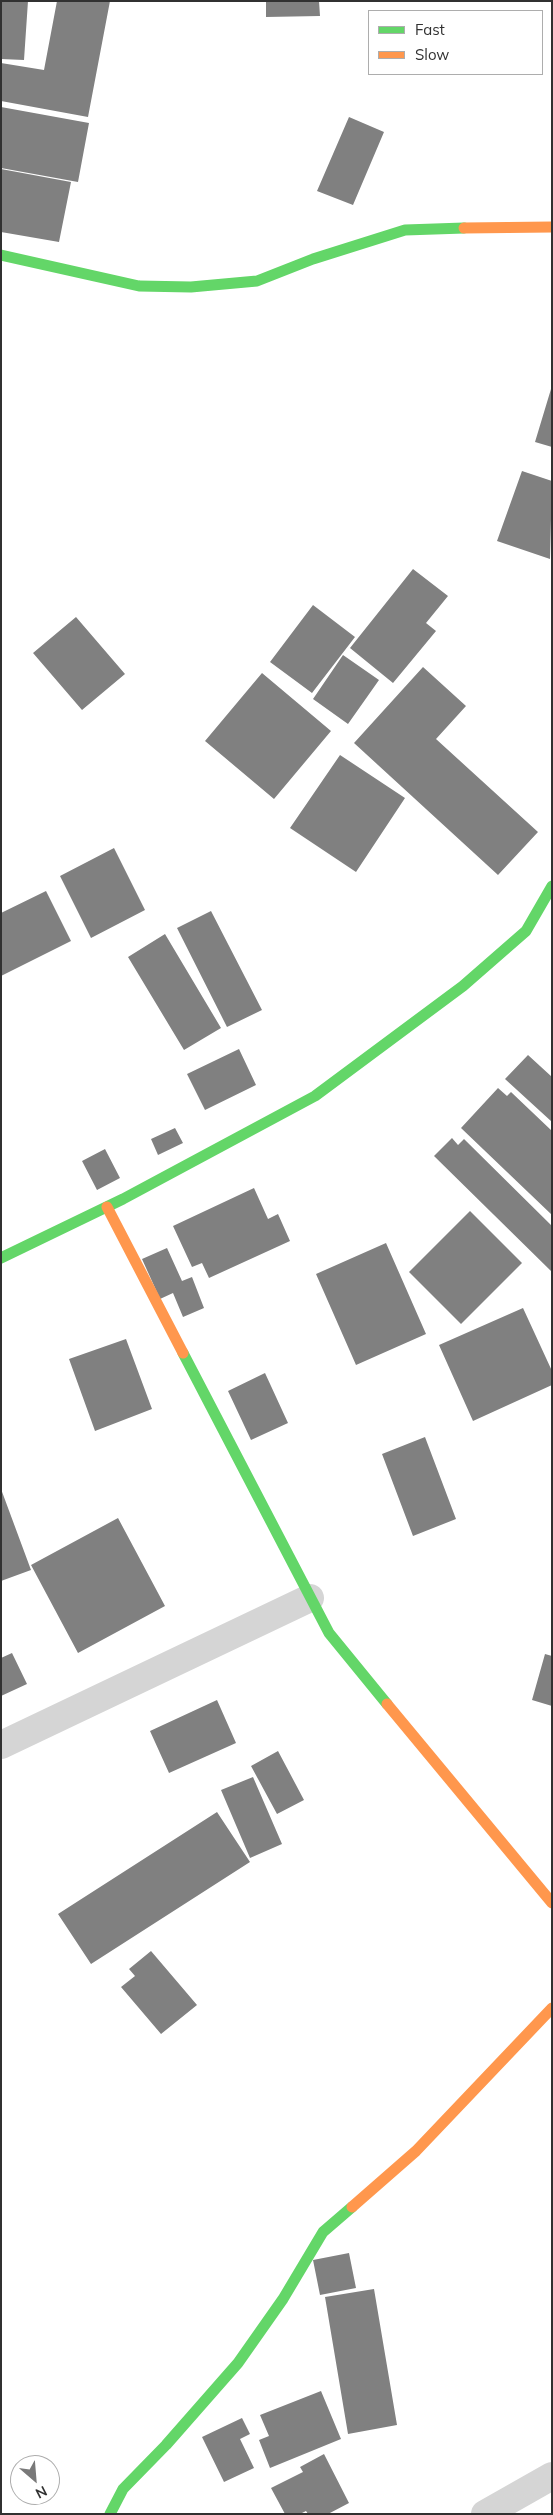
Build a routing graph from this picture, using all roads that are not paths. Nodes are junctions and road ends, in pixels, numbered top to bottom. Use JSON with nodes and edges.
{"nodes":[{"id":1,"x":552,"y":227,"type":"edge"},
{"id":2,"x":1,"y":255,"type":"edge"},
{"id":3,"x":552,"y":886,"type":"edge"},
{"id":4,"x":108,"y":1207,"type":"junction"},
{"id":5,"x":1,"y":1258,"type":"edge"},
{"id":6,"x":310,"y":1598,"type":"junction"},
{"id":7,"x":1,"y":1745,"type":"edge"},
{"id":8,"x":552,"y":1903,"type":"edge"},
{"id":9,"x":552,"y":2008,"type":"edge"},
{"id":10,"x":552,"y":2476,"type":"edge"},
{"id":11,"x":110,"y":2514,"type":"edge"},
{"id":12,"x":485,"y":2514,"type":"edge"}],
"edges":[{"from":1,"to":2,"type":"street"},
{"from":3,"to":4,"type":"street"},
{"from":4,"to":5,"type":"street"},
{"from":4,"to":6,"type":"street"},
{"from":6,"to":7,"type":"street"},
{"from":6,"to":8,"type":"street"},
{"from":9,"to":11,"type":"street"},
{"from":10,"to":12,"type":"street"}]}
